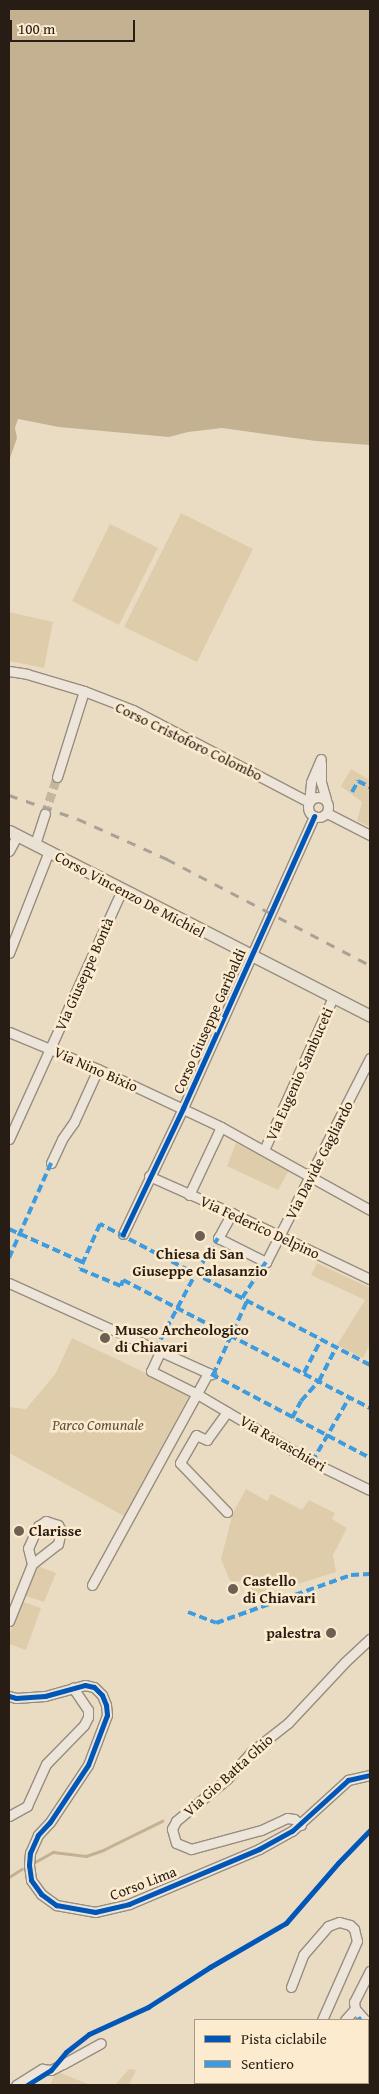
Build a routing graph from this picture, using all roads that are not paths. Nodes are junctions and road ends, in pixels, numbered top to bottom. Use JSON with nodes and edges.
{"nodes":[{"id":1,"x":9,"y":671,"type":"edge"},
{"id":2,"x":84,"y":692,"type":"junction"},
{"id":3,"x":57,"y":777,"type":"tunnel mouth"},
{"id":4,"x":326,"y":799,"type":"junction"},
{"id":5,"x":309,"y":802,"type":"junction"},
{"id":6,"x":327,"y":813,"type":"junction"},
{"id":7,"x":45,"y":814,"type":"tunnel mouth"},
{"id":8,"x":314,"y":816,"type":"junction"},
{"id":9,"x":13,"y":833,"type":"edge"},
{"id":10,"x":370,"y":835,"type":"edge"},
{"id":11,"x":35,"y":844,"type":"junction"},
{"id":12,"x":49,"y":851,"type":"junction"},
{"id":13,"x":9,"y":852,"type":"edge"},
{"id":14,"x":122,"y":890,"type":"junction"},
{"id":15,"x":9,"y":953,"type":"edge"},
{"id":16,"x":252,"y":956,"type":"junction"},
{"id":17,"x":333,"y":997,"type":"junction"},
{"id":18,"x":370,"y":1016,"type":"edge"},
{"id":19,"x":9,"y":1032,"type":"edge"},
{"id":20,"x":51,"y":1049,"type":"junction"},
{"id":21,"x":370,"y":1058,"type":"edge"},
{"id":22,"x":98,"y":1069,"type":"junction"},
{"id":23,"x":183,"y":1108,"type":"junction"},
{"id":24,"x":221,"y":1126,"type":"junction"},
{"id":25,"x":9,"y":1139,"type":"edge"},
{"id":26,"x":264,"y":1150,"type":"junction"},
{"id":27,"x":51,"y":1163,"type":"dead end"},
{"id":28,"x":311,"y":1175,"type":"junction"},
{"id":29,"x":149,"y":1176,"type":"junction"},
{"id":30,"x":189,"y":1195,"type":"junction"},
{"id":31,"x":370,"y":1210,"type":"edge"},
{"id":32,"x":232,"y":1212,"type":"junction"},
{"id":33,"x":123,"y":1234,"type":"dead end"},
{"id":34,"x":281,"y":1236,"type":"junction"},
{"id":35,"x":370,"y":1279,"type":"edge"},
{"id":36,"x":9,"y":1283,"type":"edge"},
{"id":37,"x":160,"y":1352,"type":"junction"},
{"id":38,"x":198,"y":1394,"type":"junction"},
{"id":39,"x":227,"y":1412,"type":"junction"},
{"id":40,"x":370,"y":1490,"type":"edge"},
{"id":41,"x":227,"y":1512,"type":"dead end"},
{"id":42,"x":32,"y":1564,"type":"junction"},
{"id":43,"x":92,"y":1585,"type":"dead end"},
{"id":44,"x":9,"y":1621,"type":"edge"},
{"id":45,"x":370,"y":1639,"type":"edge"},
{"id":46,"x":73,"y":1688,"type":"junction"},
{"id":47,"x":10,"y":1699,"type":"edge"},
{"id":48,"x":370,"y":1775,"type":"edge"},
{"id":49,"x":9,"y":1816,"type":"edge"},
{"id":50,"x":301,"y":1825,"type":"junction"},
{"id":51,"x":370,"y":1971,"type":"edge"},
{"id":52,"x":291,"y":1987,"type":"dead end"},
{"id":53,"x":355,"y":2009,"type":"junction"},
{"id":54,"x":322,"y":2019,"type":"edge"},
{"id":55,"x":346,"y":2019,"type":"edge"},
{"id":56,"x":362,"y":2019,"type":"edge"},
{"id":57,"x":101,"y":2042,"type":"dead end"},
{"id":58,"x":16,"y":2085,"type":"edge"}],
"edges":[{"from":1,"to":2,"type":"street","name":"Corso Cristoforo Colombo"},
{"from":2,"to":3,"type":"street"},
{"from":2,"to":5,"type":"street","name":"Corso Cristoforo Colombo"},
{"from":4,"to":5,"type":"street"},
{"from":4,"to":5,"type":"street"},
{"from":4,"to":6,"type":"street"},
{"from":5,"to":8,"type":"street"},
{"from":6,"to":8,"type":"street"},
{"from":6,"to":10,"type":"street"},
{"from":7,"to":11,"type":"street"},
{"from":8,"to":16,"type":"street","name":"Corso Giuseppe Garibaldi"},
{"from":9,"to":11,"type":"main road","name":"Corso Vincenzo De Michiel"},
{"from":9,"to":13,"type":"street"},
{"from":11,"to":12,"type":"main road","name":"Corso Vincenzo De Michiel"},
{"from":12,"to":14,"type":"main road","name":"Corso Vincenzo De Michiel"},
{"from":12,"to":15,"type":"street"},
{"from":14,"to":16,"type":"main road","name":"Corso Vincenzo De Michiel"},
{"from":14,"to":20,"type":"street","name":"Via Giuseppe Bontà"},
{"from":16,"to":17,"type":"main road","name":"Corso Vincenzo De Michiel"},
{"from":16,"to":23,"type":"street","name":"Corso Giuseppe Garibaldi"},
{"from":17,"to":18,"type":"main road","name":"Corso Vincenzo De Michiel"},
{"from":17,"to":26,"type":"street","name":"Via Eugenio Sambuceti"},
{"from":19,"to":20,"type":"street","name":"Via Nino Bixio"},
{"from":20,"to":22,"type":"street","name":"Via Nino Bixio"},
{"from":20,"to":25,"type":"street","name":"Via Giuseppe Bontà"},
{"from":21,"to":28,"type":"street","name":"Via Davide Gagliardo"},
{"from":22,"to":23,"type":"street","name":"Via Nino Bixio"},
{"from":22,"to":27,"type":"street"},
{"from":23,"to":24,"type":"street","name":"Via Nino Bixio"},
{"from":23,"to":29,"type":"street","name":"Corso Giuseppe Garibaldi"},
{"from":24,"to":26,"type":"street","name":"Via Nino Bixio"},
{"from":24,"to":30,"type":"street"},
{"from":26,"to":28,"type":"street","name":"Via Nino Bixio"},
{"from":28,"to":31,"type":"street","name":"Via Nino Bixio"},
{"from":28,"to":34,"type":"street","name":"Via Davide Gagliardo"},
{"from":29,"to":30,"type":"street","name":"Via Federico Delpino"},
{"from":29,"to":33,"type":"street","name":"Corso Giuseppe Garibaldi"},
{"from":30,"to":32,"type":"street","name":"Via Federico Delpino"},
{"from":32,"to":34,"type":"street","name":"Via Federico Delpino"},
{"from":32,"to":34,"type":"street","name":"Via Davide Gagliardo"},
{"from":34,"to":35,"type":"street","name":"Via Federico Delpino"},
{"from":36,"to":37,"type":"street"},
{"from":37,"to":38,"type":"street","name":"Via Ravaschieri"},
{"from":37,"to":38,"type":"street"},
{"from":38,"to":39,"type":"street","name":"Via Ravaschieri"},
{"from":38,"to":43,"type":"street"},
{"from":39,"to":40,"type":"street","name":"Via Ravaschieri"},
{"from":39,"to":41,"type":"street"},
{"from":42,"to":42,"type":"street"},
{"from":42,"to":44,"type":"street"},
{"from":45,"to":50,"type":"street","name":"Via Gio Batta Ghio"},
{"from":46,"to":47,"type":"street","name":"Corso Lima"},
{"from":46,"to":49,"type":"street"},
{"from":46,"to":50,"type":"street","name":"Corso Lima"},
{"from":48,"to":50,"type":"street","name":"Corso Lima"},
{"from":51,"to":53,"type":"street"},
{"from":52,"to":54,"type":"street"},
{"from":53,"to":55,"type":"street"},
{"from":53,"to":56,"type":"street"},
{"from":57,"to":58,"type":"street"}]}
